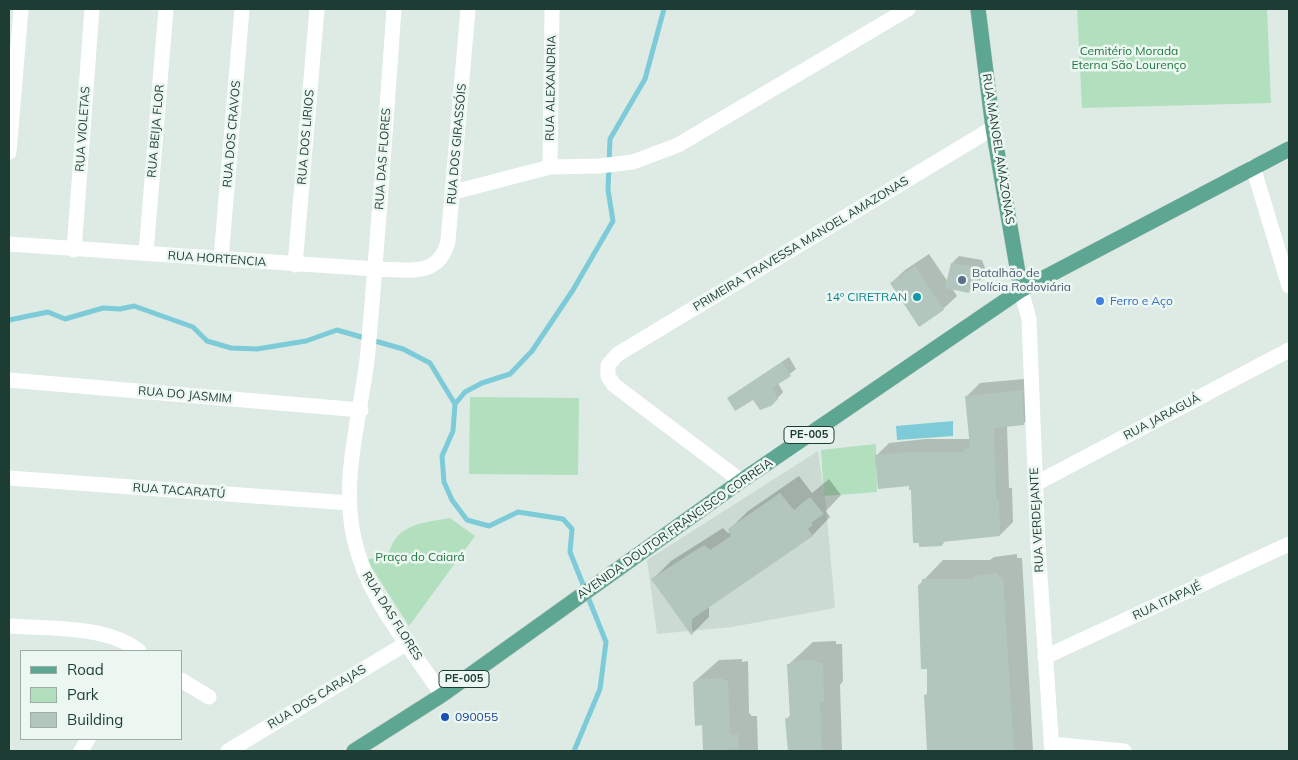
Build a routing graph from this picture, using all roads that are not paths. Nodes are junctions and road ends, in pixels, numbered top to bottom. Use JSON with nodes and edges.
{"nodes":[{"id":1,"x":22,"y":9,"type":"edge"},
{"id":2,"x":92,"y":9,"type":"edge"},
{"id":3,"x":166,"y":9,"type":"edge"},
{"id":4,"x":242,"y":9,"type":"edge"},
{"id":5,"x":317,"y":9,"type":"edge"},
{"id":6,"x":394,"y":9,"type":"edge"},
{"id":7,"x":468,"y":9,"type":"edge"},
{"id":8,"x":552,"y":9,"type":"edge"},
{"id":9,"x":908,"y":9,"type":"edge"},
{"id":10,"x":978,"y":9,"type":"edge"},
{"id":11,"x":993,"y":128,"type":"junction"},
{"id":12,"x":1289,"y":149,"type":"edge"},
{"id":13,"x":9,"y":152,"type":"edge"},
{"id":14,"x":550,"y":167,"type":"junction"},
{"id":15,"x":1253,"y":167,"type":"junction"},
{"id":16,"x":454,"y":192,"type":"junction"},
{"id":17,"x":9,"y":244,"type":"edge"},
{"id":18,"x":74,"y":250,"type":"junction"},
{"id":19,"x":146,"y":253,"type":"junction"},
{"id":20,"x":221,"y":259,"type":"junction"},
{"id":21,"x":295,"y":265,"type":"junction"},
{"id":22,"x":375,"y":269,"type":"junction"},
{"id":23,"x":425,"y":269,"type":"joint"},
{"id":24,"x":1289,"y":286,"type":"edge"},
{"id":25,"x":1021,"y":290,"type":"junction"},
{"id":26,"x":1289,"y":350,"type":"edge"},
{"id":27,"x":9,"y":380,"type":"edge"},
{"id":28,"x":361,"y":410,"type":"junction"},
{"id":29,"x":9,"y":478,"type":"edge"},
{"id":30,"x":741,"y":481,"type":"junction"},
{"id":31,"x":1035,"y":484,"type":"junction"},
{"id":32,"x":350,"y":503,"type":"junction"},
{"id":33,"x":1289,"y":544,"type":"edge"},
{"id":34,"x":9,"y":626,"type":"edge"},
{"id":35,"x":407,"y":643,"type":"junction"},
{"id":36,"x":137,"y":650,"type":"edge"},
{"id":37,"x":1045,"y":657,"type":"junction"},
{"id":38,"x":182,"y":681,"type":"edge"},
{"id":39,"x":442,"y":695,"type":"junction"},
{"id":40,"x":209,"y":697,"type":"dead end"},
{"id":41,"x":87,"y":740,"type":"edge"},
{"id":42,"x":1051,"y":747,"type":"edge"},
{"id":43,"x":81,"y":751,"type":"edge"},
{"id":44,"x":228,"y":751,"type":"edge"},
{"id":45,"x":354,"y":751,"type":"edge"},
{"id":46,"x":1124,"y":751,"type":"edge"}],
"edges":[{"from":1,"to":13,"type":"street"},
{"from":2,"to":18,"type":"street","name":"RUA VIOLETAS"},
{"from":3,"to":19,"type":"street","name":"RUA BEIJA FLOR"},
{"from":4,"to":20,"type":"street","name":"RUA DOS CRAVOS"},
{"from":5,"to":21,"type":"street","name":"RUA DOS LIRIOS"},
{"from":6,"to":22,"type":"street","name":"RUA DAS FLORES"},
{"from":7,"to":16,"type":"street","name":"RUA DOS GIRASSÓIS"},
{"from":8,"to":14,"type":"street","name":"RUA ALEXANDRIA"},
{"from":9,"to":14,"type":"street"},
{"from":10,"to":11,"type":"main road","name":"RUA MANOEL AMAZONAS"},
{"from":11,"to":25,"type":"main road","name":"RUA MANOEL AMAZONAS"},
{"from":11,"to":30,"type":"street","name":"PRIMEIRA TRAVESSA MANOEL AMAZONAS"},
{"from":12,"to":15,"type":"main road","number":"PE-005"},
{"from":14,"to":16,"type":"street"},
{"from":15,"to":24,"type":"street"},
{"from":15,"to":25,"type":"main road","number":"PE-005"},
{"from":16,"to":23,"type":"street","name":"RUA DOS GIRASSÓIS"},
{"from":17,"to":18,"type":"street","name":"RUA HORTENCIA"},
{"from":18,"to":19,"type":"street","name":"RUA HORTENCIA"},
{"from":19,"to":20,"type":"street","name":"RUA HORTENCIA"},
{"from":20,"to":21,"type":"street","name":"RUA HORTENCIA"},
{"from":21,"to":22,"type":"street","name":"RUA HORTENCIA"},
{"from":22,"to":23,"type":"street","name":"RUA HORTENCIA"},
{"from":22,"to":28,"type":"street","name":"RUA DAS FLORES"},
{"from":25,"to":30,"type":"main road","name":"AVENIDA DOUTOR FRANCISCO CORREIA","number":"PE-005"},
{"from":25,"to":31,"type":"street","name":"RUA VERDEJANTE"},
{"from":26,"to":31,"type":"street","name":"RUA JARAGUÁ"},
{"from":27,"to":28,"type":"street","name":"RUA DO JASMIM"},
{"from":28,"to":32,"type":"street","name":"RUA DAS FLORES"},
{"from":29,"to":32,"type":"street","name":"RUA TACARATÚ"},
{"from":30,"to":39,"type":"main road","name":"AVENIDA DOUTOR FRANCISCO CORREIA","number":"PE-005"},
{"from":31,"to":37,"type":"street","name":"RUA VERDEJANTE"},
{"from":32,"to":35,"type":"street","name":"RUA DAS FLORES"},
{"from":33,"to":37,"type":"street","name":"RUA ITAPAJÉ"},
{"from":34,"to":36,"type":"street"},
{"from":35,"to":39,"type":"street","name":"RUA DAS FLORES"},
{"from":35,"to":44,"type":"street","name":"RUA DOS CARAJAS"},
{"from":37,"to":42,"type":"street","name":"RUA VERDEJANTE"},
{"from":38,"to":40,"type":"street"},
{"from":39,"to":45,"type":"main road","name":"AVENIDA DOUTOR FRANCISCO CORREIA","number":"PE-005"},
{"from":41,"to":43,"type":"street"},
{"from":42,"to":46,"type":"street"}]}
